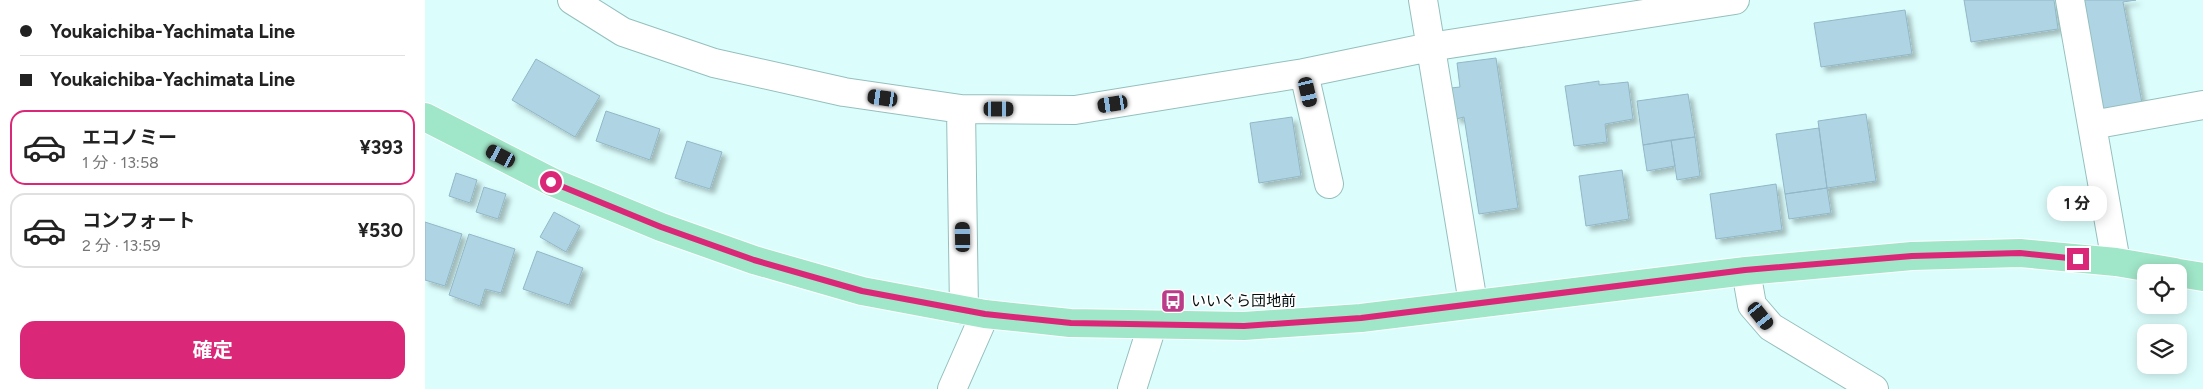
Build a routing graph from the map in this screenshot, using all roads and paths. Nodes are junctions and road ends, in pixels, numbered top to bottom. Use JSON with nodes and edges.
{"nodes":[{"id":1,"x":571,"y":0,"type":"edge"},
{"id":2,"x":1423,"y":0,"type":"edge"},
{"id":3,"x":1735,"y":0,"type":"edge"},
{"id":4,"x":2070,"y":0,"type":"edge"},
{"id":5,"x":1430,"y":47,"type":"junction"},
{"id":6,"x":1304,"y":73,"type":"junction"},
{"id":7,"x":2203,"y":105,"type":"edge"},
{"id":8,"x":961,"y":109,"type":"junction"},
{"id":9,"x":425,"y":117,"type":"edge"},
{"id":10,"x":2092,"y":125,"type":"junction"},
{"id":11,"x":1329,"y":184,"type":"dead end"},
{"id":12,"x":2116,"y":262,"type":"junction"},
{"id":13,"x":2137,"y":266,"type":"edge"},
{"id":14,"x":1745,"y":270,"type":"junction"},
{"id":15,"x":2187,"y":274,"type":"edge"},
{"id":16,"x":2203,"y":277,"type":"edge"},
{"id":17,"x":1473,"y":303,"type":"junction"},
{"id":18,"x":974,"y":312,"type":"junction"},
{"id":19,"x":1152,"y":326,"type":"junction"},
{"id":20,"x":953,"y":389,"type":"edge"},
{"id":21,"x":1132,"y":389,"type":"edge"},
{"id":22,"x":1875,"y":389,"type":"edge"}],
"edges":[{"from":1,"to":8,"type":"street"},
{"from":2,"to":5,"type":"street"},
{"from":3,"to":5,"type":"street"},
{"from":4,"to":10,"type":"street"},
{"from":5,"to":6,"type":"street"},
{"from":5,"to":17,"type":"street"},
{"from":6,"to":8,"type":"street"},
{"from":6,"to":11,"type":"street"},
{"from":7,"to":10,"type":"street"},
{"from":8,"to":18,"type":"street"},
{"from":9,"to":18,"type":"main road"},
{"from":10,"to":12,"type":"street"},
{"from":12,"to":13,"type":"main road"},
{"from":12,"to":14,"type":"main road"},
{"from":14,"to":17,"type":"main road"},
{"from":14,"to":22,"type":"street"},
{"from":15,"to":16,"type":"main road"},
{"from":17,"to":19,"type":"main road"},
{"from":18,"to":19,"type":"main road"},
{"from":18,"to":20,"type":"street"},
{"from":19,"to":21,"type":"street"}]}
